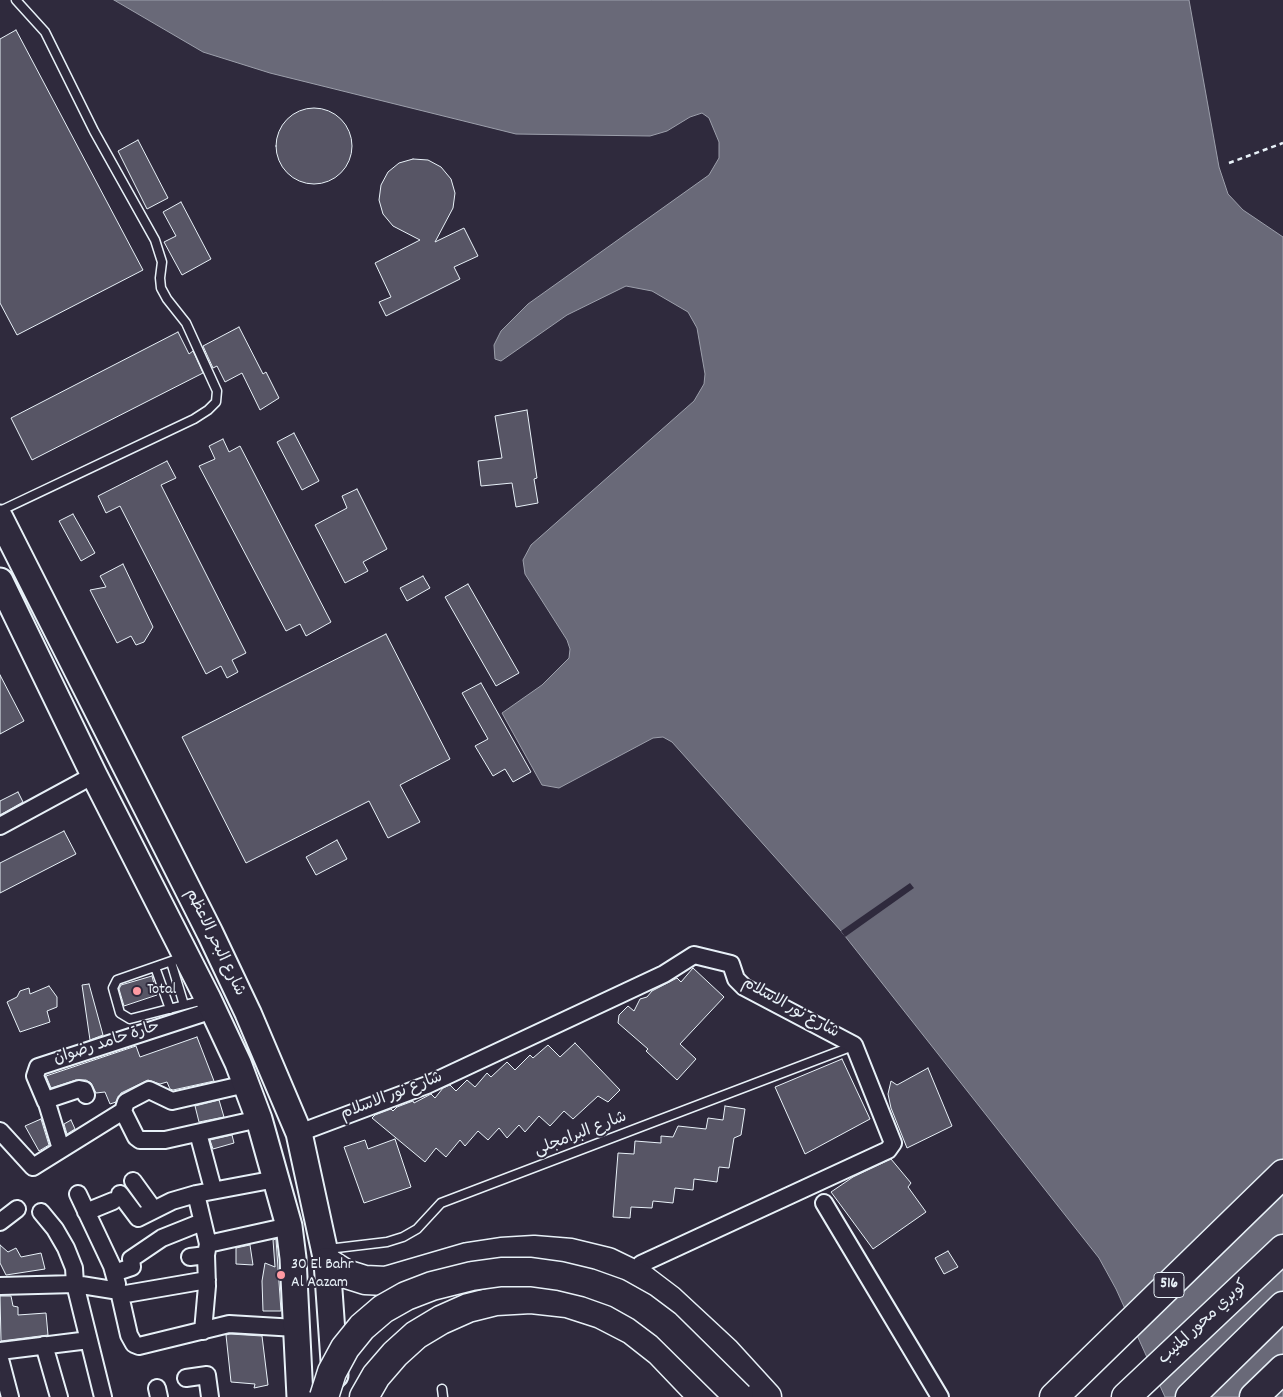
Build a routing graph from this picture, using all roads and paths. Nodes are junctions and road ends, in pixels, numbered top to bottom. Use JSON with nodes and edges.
{"nodes":[{"id":1,"x":16,"y":0,"type":"edge"},
{"id":2,"x":1283,"y":143,"type":"edge"},
{"id":3,"x":1229,"y":163,"type":"dead end"},
{"id":4,"x":0,"y":511,"type":"edge"},
{"id":5,"x":0,"y":518,"type":"edge"},
{"id":6,"x":0,"y":581,"type":"edge"},
{"id":7,"x":94,"y":775,"type":"junction"},
{"id":8,"x":0,"y":826,"type":"edge"},
{"id":9,"x":179,"y":959,"type":"junction"},
{"id":10,"x":155,"y":967,"type":"junction"},
{"id":11,"x":211,"y":1004,"type":"junction"},
{"id":12,"x":184,"y":1005,"type":"junction"},
{"id":13,"x":170,"y":1009,"type":"junction"},
{"id":14,"x":854,"y":1045,"type":"junction"},
{"id":15,"x":246,"y":1084,"type":"junction"},
{"id":16,"x":86,"y":1095,"type":"dead end"},
{"id":17,"x":46,"y":1102,"type":"junction"},
{"id":18,"x":123,"y":1111,"type":"junction"},
{"id":19,"x":259,"y":1118,"type":"junction"},
{"id":20,"x":0,"y":1131,"type":"edge"},
{"id":21,"x":198,"y":1133,"type":"junction"},
{"id":22,"x":299,"y":1133,"type":"junction"},
{"id":23,"x":61,"y":1149,"type":"junction"},
{"id":24,"x":0,"y":1153,"type":"edge"},
{"id":25,"x":20,"y":1154,"type":"junction"},
{"id":26,"x":1283,"y":1174,"type":"edge"},
{"id":27,"x":276,"y":1178,"type":"junction"},
{"id":28,"x":133,"y":1181,"type":"dead end"},
{"id":29,"x":213,"y":1189,"type":"junction"},
{"id":30,"x":78,"y":1194,"type":"dead end"},
{"id":31,"x":196,"y":1194,"type":"junction"},
{"id":32,"x":824,"y":1203,"type":"dead end"},
{"id":33,"x":18,"y":1209,"type":"dead end"},
{"id":34,"x":154,"y":1210,"type":"junction"},
{"id":35,"x":41,"y":1212,"type":"dead end"},
{"id":36,"x":86,"y":1212,"type":"junction"},
{"id":37,"x":0,"y":1222,"type":"edge"},
{"id":38,"x":202,"y":1222,"type":"junction"},
{"id":39,"x":289,"y":1226,"type":"junction"},
{"id":40,"x":1283,"y":1249,"type":"edge"},
{"id":41,"x":201,"y":1252,"type":"junction"},
{"id":42,"x":325,"y":1256,"type":"junction"},
{"id":43,"x":641,"y":1264,"type":"dead end"},
{"id":44,"x":114,"y":1273,"type":"junction"},
{"id":45,"x":207,"y":1280,"type":"junction"},
{"id":46,"x":75,"y":1284,"type":"junction"},
{"id":47,"x":0,"y":1286,"type":"edge"},
{"id":48,"x":120,"y":1293,"type":"junction"},
{"id":49,"x":1283,"y":1306,"type":"edge"},
{"id":50,"x":296,"y":1328,"type":"junction"},
{"id":51,"x":203,"y":1331,"type":"junction"},
{"id":52,"x":89,"y":1340,"type":"junction"},
{"id":53,"x":44,"y":1345,"type":"junction"},
{"id":54,"x":0,"y":1351,"type":"edge"},
{"id":55,"x":0,"y":1359,"type":"edge"},
{"id":56,"x":1283,"y":1369,"type":"edge"},
{"id":57,"x":186,"y":1378,"type":"dead end"},
{"id":58,"x":695,"y":1387,"type":"edge"},
{"id":59,"x":10,"y":1397,"type":"edge"},
{"id":60,"x":59,"y":1397,"type":"edge"},
{"id":61,"x":103,"y":1397,"type":"edge"},
{"id":62,"x":210,"y":1397,"type":"edge"},
{"id":63,"x":300,"y":1397,"type":"edge"},
{"id":64,"x":324,"y":1397,"type":"edge"},
{"id":65,"x":336,"y":1397,"type":"edge"},
{"id":66,"x":364,"y":1397,"type":"edge"},
{"id":67,"x":738,"y":1397,"type":"edge"},
{"id":68,"x":767,"y":1397,"type":"edge"},
{"id":69,"x":940,"y":1397,"type":"edge"},
{"id":70,"x":1054,"y":1397,"type":"edge"},
{"id":71,"x":1126,"y":1397,"type":"edge"},
{"id":72,"x":1190,"y":1397,"type":"edge"},
{"id":73,"x":1254,"y":1397,"type":"edge"}],
"edges":[{"from":1,"to":4,"type":"lane"},
{"from":2,"to":3,"type":"path"},
{"from":5,"to":22,"type":"main road","name":"شارع البحر الاعظم"},
{"from":6,"to":7,"type":"main road","name":"شارع البحر الاعظم"},
{"from":7,"to":8,"type":"street"},
{"from":7,"to":9,"type":"main road","name":"شارع البحر الاعظم"},
{"from":9,"to":10,"type":"lane"},
{"from":9,"to":11,"type":"main road","name":"شارع البحر الاعظم"},
{"from":9,"to":12,"type":"lane"},
{"from":10,"to":13,"type":"lane"},
{"from":10,"to":13,"type":"lane"},
{"from":11,"to":12,"type":"lane"},
{"from":11,"to":15,"type":"main road","name":"شارع البحر الاعظم"},
{"from":11,"to":17,"type":"street","name":"حارة حامد رضوان"},
{"from":12,"to":13,"type":"lane"},
{"from":14,"to":22,"type":"street","name":"شارع نور الاسلام"},
{"from":14,"to":42,"type":"lane","name":"شارع البرامجلى"},
{"from":14,"to":43,"type":"street","name":"شارع نور الاسلام"},
{"from":15,"to":18,"type":"street"},
{"from":15,"to":19,"type":"main road","name":"شارع البحر الاعظم"},
{"from":16,"to":17,"type":"street"},
{"from":17,"to":23,"type":"street"},
{"from":18,"to":21,"type":"street"},
{"from":18,"to":23,"type":"street"},
{"from":19,"to":21,"type":"street"},
{"from":19,"to":27,"type":"main road","name":"شارع البحر الاعظم"},
{"from":20,"to":25,"type":"street"},
{"from":21,"to":29,"type":"street"},
{"from":22,"to":42,"type":"main road","name":"شارع البحر الاعظم"},
{"from":23,"to":25,"type":"street"},
{"from":24,"to":25,"type":"street"},
{"from":26,"to":70,"type":"highway","number":"516"},
{"from":27,"to":29,"type":"street"},
{"from":27,"to":39,"type":"main road","name":"شارع البحر الاعظم"},
{"from":28,"to":34,"type":"street"},
{"from":29,"to":31,"type":"street"},
{"from":30,"to":36,"type":"street"},
{"from":31,"to":34,"type":"street"},
{"from":31,"to":38,"type":"street"},
{"from":32,"to":69,"type":"street"},
{"from":33,"to":37,"type":"street"},
{"from":34,"to":36,"type":"street"},
{"from":35,"to":46,"type":"street"},
{"from":36,"to":44,"type":"street"},
{"from":38,"to":41,"type":"street"},
{"from":38,"to":44,"type":"street"},
{"from":39,"to":41,"type":"street"},
{"from":39,"to":50,"type":"main road","name":"شارع البحر الاعظم"},
{"from":40,"to":71,"type":"highway","name":"كوبري محور المنيب"},
{"from":41,"to":45,"type":"street"},
{"from":42,"to":65,"type":"main road","name":"شارع البحر الاعظم"},
{"from":42,"to":68,"type":"highway"},
{"from":44,"to":48,"type":"street"},
{"from":45,"to":48,"type":"street"},
{"from":45,"to":51,"type":"street"},
{"from":46,"to":47,"type":"street"},
{"from":46,"to":48,"type":"street"},
{"from":46,"to":52,"type":"street"},
{"from":48,"to":51,"type":"street"},
{"from":49,"to":72,"type":"highway"},
{"from":50,"to":51,"type":"street"},
{"from":50,"to":63,"type":"main road","name":"شارع البحر الاعظم"},
{"from":52,"to":53,"type":"street"},
{"from":52,"to":61,"type":"street"},
{"from":53,"to":54,"type":"street"},
{"from":53,"to":60,"type":"street"},
{"from":55,"to":59,"type":"street"},
{"from":56,"to":73,"type":"highway"},
{"from":57,"to":62,"type":"street"},
{"from":58,"to":66,"type":"highway"},
{"from":64,"to":67,"type":"highway","bridge":true}]}
